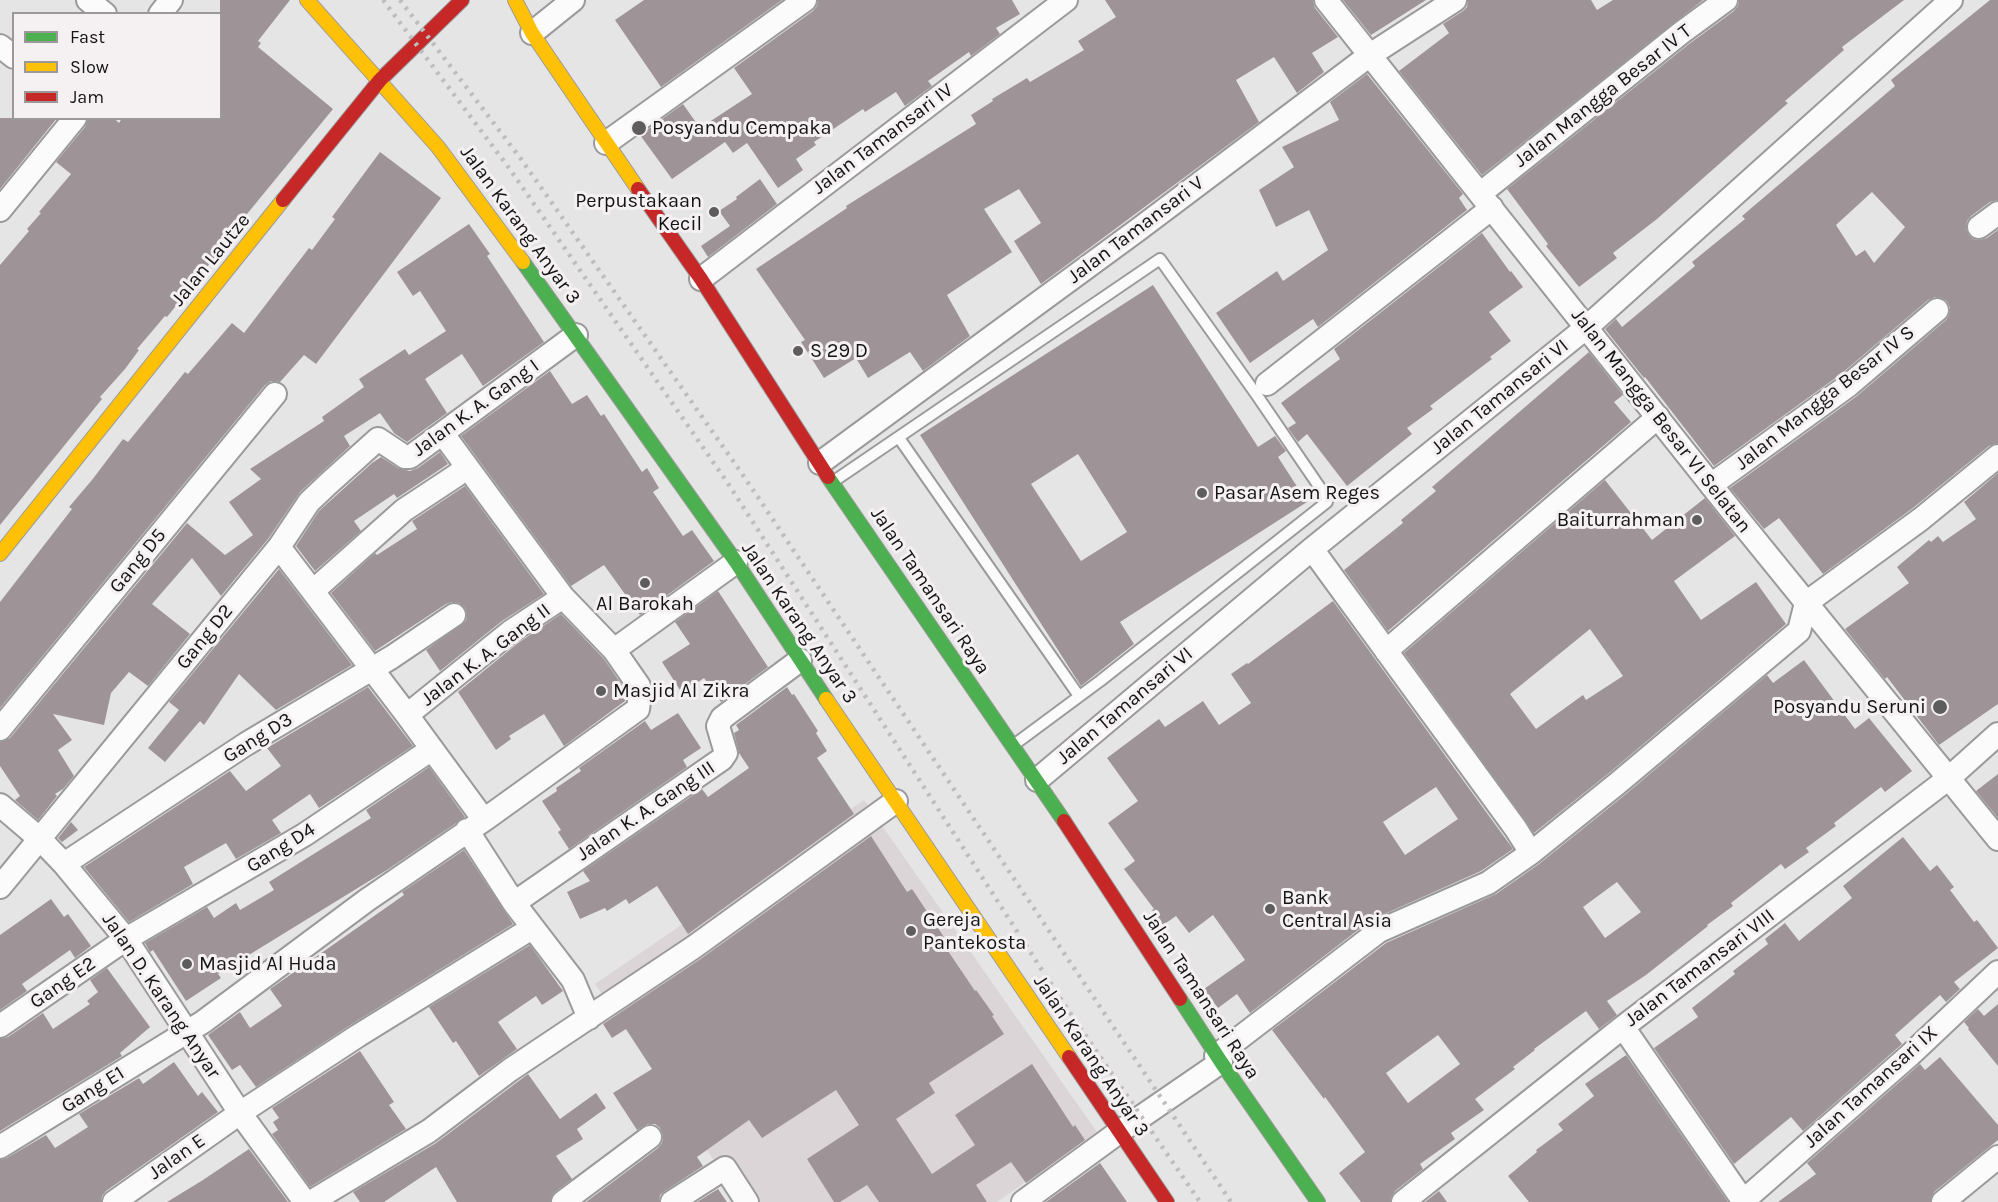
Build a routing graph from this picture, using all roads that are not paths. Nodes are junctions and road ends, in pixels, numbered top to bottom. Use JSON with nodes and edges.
{"nodes":[{"id":1,"x":88,"y":0,"type":"edge"},
{"id":2,"x":171,"y":0,"type":"edge"},
{"id":3,"x":307,"y":0,"type":"edge"},
{"id":4,"x":462,"y":0,"type":"edge"},
{"id":5,"x":515,"y":0,"type":"edge"},
{"id":6,"x":573,"y":0,"type":"edge"},
{"id":7,"x":805,"y":0,"type":"edge"},
{"id":8,"x":1066,"y":0,"type":"edge"},
{"id":9,"x":1326,"y":0,"type":"edge"},
{"id":10,"x":1455,"y":0,"type":"edge"},
{"id":11,"x":1726,"y":0,"type":"edge"},
{"id":12,"x":1951,"y":0,"type":"edge"},
{"id":13,"x":103,"y":12,"type":"edge"},
{"id":14,"x":162,"y":12,"type":"edge"},
{"id":15,"x":532,"y":33,"type":"junction"},
{"id":16,"x":0,"y":46,"type":"edge"},
{"id":17,"x":12,"y":55,"type":"edge"},
{"id":18,"x":1370,"y":55,"type":"junction"},
{"id":19,"x":380,"y":80,"type":"junction"},
{"id":20,"x":73,"y":120,"type":"edge"},
{"id":21,"x":606,"y":143,"type":"junction"},
{"id":22,"x":1487,"y":200,"type":"junction"},
{"id":23,"x":0,"y":210,"type":"edge"},
{"id":24,"x":1998,"y":213,"type":"edge"},
{"id":25,"x":1979,"y":227,"type":"dead end"},
{"id":26,"x":700,"y":279,"type":"junction"},
{"id":27,"x":1937,"y":310,"type":"dead end"},
{"id":28,"x":1587,"y":327,"type":"junction"},
{"id":29,"x":576,"y":335,"type":"junction"},
{"id":30,"x":1267,"y":384,"type":"dead end"},
{"id":31,"x":275,"y":394,"type":"dead end"},
{"id":32,"x":1658,"y":417,"type":"junction"},
{"id":33,"x":443,"y":434,"type":"junction"},
{"id":34,"x":899,"y":438,"type":"junction"},
{"id":35,"x":375,"y":441,"type":"joint"},
{"id":36,"x":1998,"y":456,"type":"edge"},
{"id":37,"x":820,"y":464,"type":"junction"},
{"id":38,"x":466,"y":466,"type":"junction"},
{"id":39,"x":832,"y":483,"type":"junction"},
{"id":40,"x":1712,"y":485,"type":"junction"},
{"id":41,"x":279,"y":547,"type":"junction"},
{"id":42,"x":1312,"y":549,"type":"junction"},
{"id":43,"x":0,"y":554,"type":"edge"},
{"id":44,"x":736,"y":562,"type":"junction"},
{"id":45,"x":313,"y":591,"type":"junction"},
{"id":46,"x":563,"y":597,"type":"junction"},
{"id":47,"x":1806,"y":603,"type":"junction"},
{"id":48,"x":454,"y":615,"type":"dead end"},
{"id":49,"x":614,"y":650,"type":"junction"},
{"id":50,"x":1386,"y":651,"type":"junction"},
{"id":51,"x":800,"y":660,"type":"junction"},
{"id":52,"x":371,"y":669,"type":"junction"},
{"id":53,"x":1079,"y":696,"type":"junction"},
{"id":54,"x":407,"y":715,"type":"junction"},
{"id":55,"x":0,"y":729,"type":"edge"},
{"id":56,"x":1998,"y":734,"type":"edge"},
{"id":57,"x":1013,"y":746,"type":"junction"},
{"id":58,"x":432,"y":750,"type":"junction"},
{"id":59,"x":1949,"y":778,"type":"junction"},
{"id":60,"x":1037,"y":780,"type":"junction"},
{"id":61,"x":896,"y":801,"type":"junction"},
{"id":62,"x":0,"y":805,"type":"edge"},
{"id":63,"x":475,"y":825,"type":"junction"},
{"id":64,"x":40,"y":839,"type":"junction"},
{"id":65,"x":1998,"y":839,"type":"edge"},
{"id":66,"x":1531,"y":853,"type":"junction"},
{"id":67,"x":64,"y":864,"type":"junction"},
{"id":68,"x":0,"y":887,"type":"edge"},
{"id":69,"x":514,"y":903,"type":"junction"},
{"id":70,"x":532,"y":928,"type":"junction"},
{"id":71,"x":126,"y":939,"type":"junction"},
{"id":72,"x":1998,"y":972,"type":"edge"},
{"id":73,"x":589,"y":1018,"type":"junction"},
{"id":74,"x":0,"y":1026,"type":"edge"},
{"id":75,"x":1623,"y":1027,"type":"junction"},
{"id":76,"x":187,"y":1033,"type":"junction"},
{"id":77,"x":1218,"y":1059,"type":"junction"},
{"id":78,"x":240,"y":1113,"type":"junction"},
{"id":79,"x":1119,"y":1132,"type":"junction"},
{"id":80,"x":650,"y":1137,"type":"dead end"},
{"id":81,"x":0,"y":1147,"type":"edge"},
{"id":82,"x":1998,"y":1157,"type":"edge"},
{"id":83,"x":114,"y":1202,"type":"edge"},
{"id":84,"x":304,"y":1202,"type":"edge"},
{"id":85,"x":311,"y":1202,"type":"edge"},
{"id":86,"x":563,"y":1202,"type":"edge"},
{"id":87,"x":672,"y":1202,"type":"edge"},
{"id":88,"x":747,"y":1202,"type":"edge"},
{"id":89,"x":1023,"y":1202,"type":"edge"},
{"id":90,"x":1167,"y":1202,"type":"edge"},
{"id":91,"x":1318,"y":1202,"type":"edge"},
{"id":92,"x":1403,"y":1202,"type":"edge"},
{"id":93,"x":1743,"y":1202,"type":"edge"},
{"id":94,"x":1943,"y":1202,"type":"edge"}],
"edges":[{"from":1,"to":13,"type":"street"},
{"from":2,"to":14,"type":"street"},
{"from":3,"to":19,"type":"street","name":"Jalan Karang Anyar 3"},
{"from":4,"to":19,"type":"street","name":"Jalan Lautze"},
{"from":5,"to":15,"type":"street","name":"Jalan Tamansari Raya"},
{"from":6,"to":15,"type":"street"},
{"from":7,"to":21,"type":"street"},
{"from":8,"to":26,"type":"street","name":"Jalan Tamansari IV"},
{"from":9,"to":18,"type":"street","name":"Jalan Mangga Besar VI Selatan"},
{"from":10,"to":18,"type":"street","name":"Jalan Tamansari V"},
{"from":11,"to":22,"type":"street","name":"Jalan Mangga Besar IV T"},
{"from":12,"to":28,"type":"street","name":"Jalan Tamansari VI"},
{"from":15,"to":21,"type":"street","name":"Jalan Tamansari Raya"},
{"from":16,"to":17,"type":"street"},
{"from":18,"to":22,"type":"street","name":"Jalan Mangga Besar VI Selatan"},
{"from":18,"to":37,"type":"street","name":"Jalan Tamansari V"},
{"from":19,"to":29,"type":"street","name":"Jalan Karang Anyar 3"},
{"from":19,"to":43,"type":"street","name":"Jalan Lautze"},
{"from":20,"to":23,"type":"street"},
{"from":21,"to":26,"type":"street","name":"Jalan Tamansari Raya"},
{"from":22,"to":28,"type":"street","name":"Jalan Mangga Besar VI Selatan"},
{"from":22,"to":30,"type":"street","name":"Jalan Mangga Besar IV T"},
{"from":24,"to":25,"type":"street"},
{"from":26,"to":37,"type":"street","name":"Jalan Tamansari Raya"},
{"from":27,"to":40,"type":"street","name":"Jalan Mangga Besar IV S"},
{"from":28,"to":32,"type":"street","name":"Jalan Mangga Besar VI Selatan"},
{"from":28,"to":42,"type":"street","name":"Jalan Tamansari VI"},
{"from":29,"to":33,"type":"street","name":"Jalan K. A. Gang I"},
{"from":29,"to":44,"type":"street","name":"Jalan Karang Anyar 3"},
{"from":31,"to":55,"type":"street","name":"Gang D5"},
{"from":32,"to":40,"type":"street","name":"Jalan Mangga Besar VI Selatan"},
{"from":32,"to":50,"type":"street"},
{"from":33,"to":35,"type":"street","name":"Jalan K. A. Gang I"},
{"from":33,"to":38,"type":"street"},
{"from":34,"to":39,"type":"lane"},
{"from":34,"to":53,"type":"lane"},
{"from":34,"to":53,"type":"lane"},
{"from":35,"to":41,"type":"street","name":"Gang D2"},
{"from":36,"to":47,"type":"street"},
{"from":37,"to":39,"type":"street","name":"Jalan Tamansari Raya"},
{"from":38,"to":45,"type":"street"},
{"from":38,"to":46,"type":"street"},
{"from":39,"to":57,"type":"street","name":"Jalan Tamansari Raya"},
{"from":40,"to":47,"type":"street","name":"Jalan Mangga Besar VI Selatan"},
{"from":41,"to":45,"type":"street"},
{"from":41,"to":64,"type":"street","name":"Gang D2"},
{"from":42,"to":50,"type":"street"},
{"from":42,"to":60,"type":"street","name":"Jalan Tamansari VI"},
{"from":44,"to":49,"type":"street"},
{"from":44,"to":51,"type":"street","name":"Jalan Karang Anyar 3"},
{"from":45,"to":52,"type":"street"},
{"from":46,"to":49,"type":"street","name":"Jalan K. A. Gang II"},
{"from":46,"to":54,"type":"street","name":"Jalan K. A. Gang II"},
{"from":47,"to":59,"type":"street","name":"Jalan Mangga Besar VI Selatan"},
{"from":47,"to":66,"type":"street"},
{"from":48,"to":52,"type":"street","name":"Gang D3"},
{"from":49,"to":63,"type":"street","name":"Jalan K. A. Gang II"},
{"from":50,"to":66,"type":"street"},
{"from":51,"to":61,"type":"street","name":"Jalan Karang Anyar 3"},
{"from":51,"to":69,"type":"street","name":"Jalan K. A. Gang III"},
{"from":52,"to":54,"type":"street"},
{"from":52,"to":67,"type":"street","name":"Gang D3"},
{"from":53,"to":57,"type":"lane"},
{"from":54,"to":58,"type":"street"},
{"from":56,"to":59,"type":"street","name":"Jalan Tamansari VIII"},
{"from":57,"to":60,"type":"street","name":"Jalan Tamansari Raya"},
{"from":58,"to":63,"type":"street"},
{"from":58,"to":71,"type":"street","name":"Gang D4"},
{"from":59,"to":65,"type":"street","name":"Jalan Mangga Besar VI Selatan"},
{"from":59,"to":75,"type":"street","name":"Jalan Tamansari VIII"},
{"from":60,"to":77,"type":"street","name":"Jalan Tamansari Raya"},
{"from":61,"to":73,"type":"street"},
{"from":61,"to":79,"type":"street","name":"Jalan Karang Anyar 3"},
{"from":62,"to":64,"type":"street","name":"Jalan D. Karang Anyar"},
{"from":63,"to":69,"type":"street"},
{"from":63,"to":76,"type":"street"},
{"from":64,"to":67,"type":"street","name":"Jalan D. Karang Anyar"},
{"from":64,"to":68,"type":"street","name":"Gang D2"},
{"from":66,"to":77,"type":"street"},
{"from":67,"to":71,"type":"street","name":"Jalan D. Karang Anyar"},
{"from":69,"to":70,"type":"street"},
{"from":70,"to":73,"type":"street"},
{"from":70,"to":78,"type":"street","name":"Jalan E"},
{"from":71,"to":74,"type":"street","name":"Gang E2"},
{"from":71,"to":76,"type":"street","name":"Jalan D. Karang Anyar"},
{"from":72,"to":93,"type":"street","name":"Jalan Tamansari IX"},
{"from":73,"to":85,"type":"street"},
{"from":75,"to":92,"type":"street","name":"Jalan Tamansari VIII"},
{"from":75,"to":93,"type":"street"},
{"from":76,"to":78,"type":"street","name":"Jalan D. Karang Anyar"},
{"from":76,"to":81,"type":"street","name":"Gang E1"},
{"from":77,"to":79,"type":"street"},
{"from":77,"to":91,"type":"street","name":"Jalan Tamansari Raya"},
{"from":78,"to":83,"type":"street","name":"Jalan E"},
{"from":78,"to":84,"type":"street","name":"Jalan D. Karang Anyar"},
{"from":79,"to":89,"type":"street"},
{"from":79,"to":90,"type":"street","name":"Jalan Karang Anyar 3"},
{"from":80,"to":86,"type":"street"},
{"from":82,"to":94,"type":"street"},
{"from":87,"to":88,"type":"street"}]}
